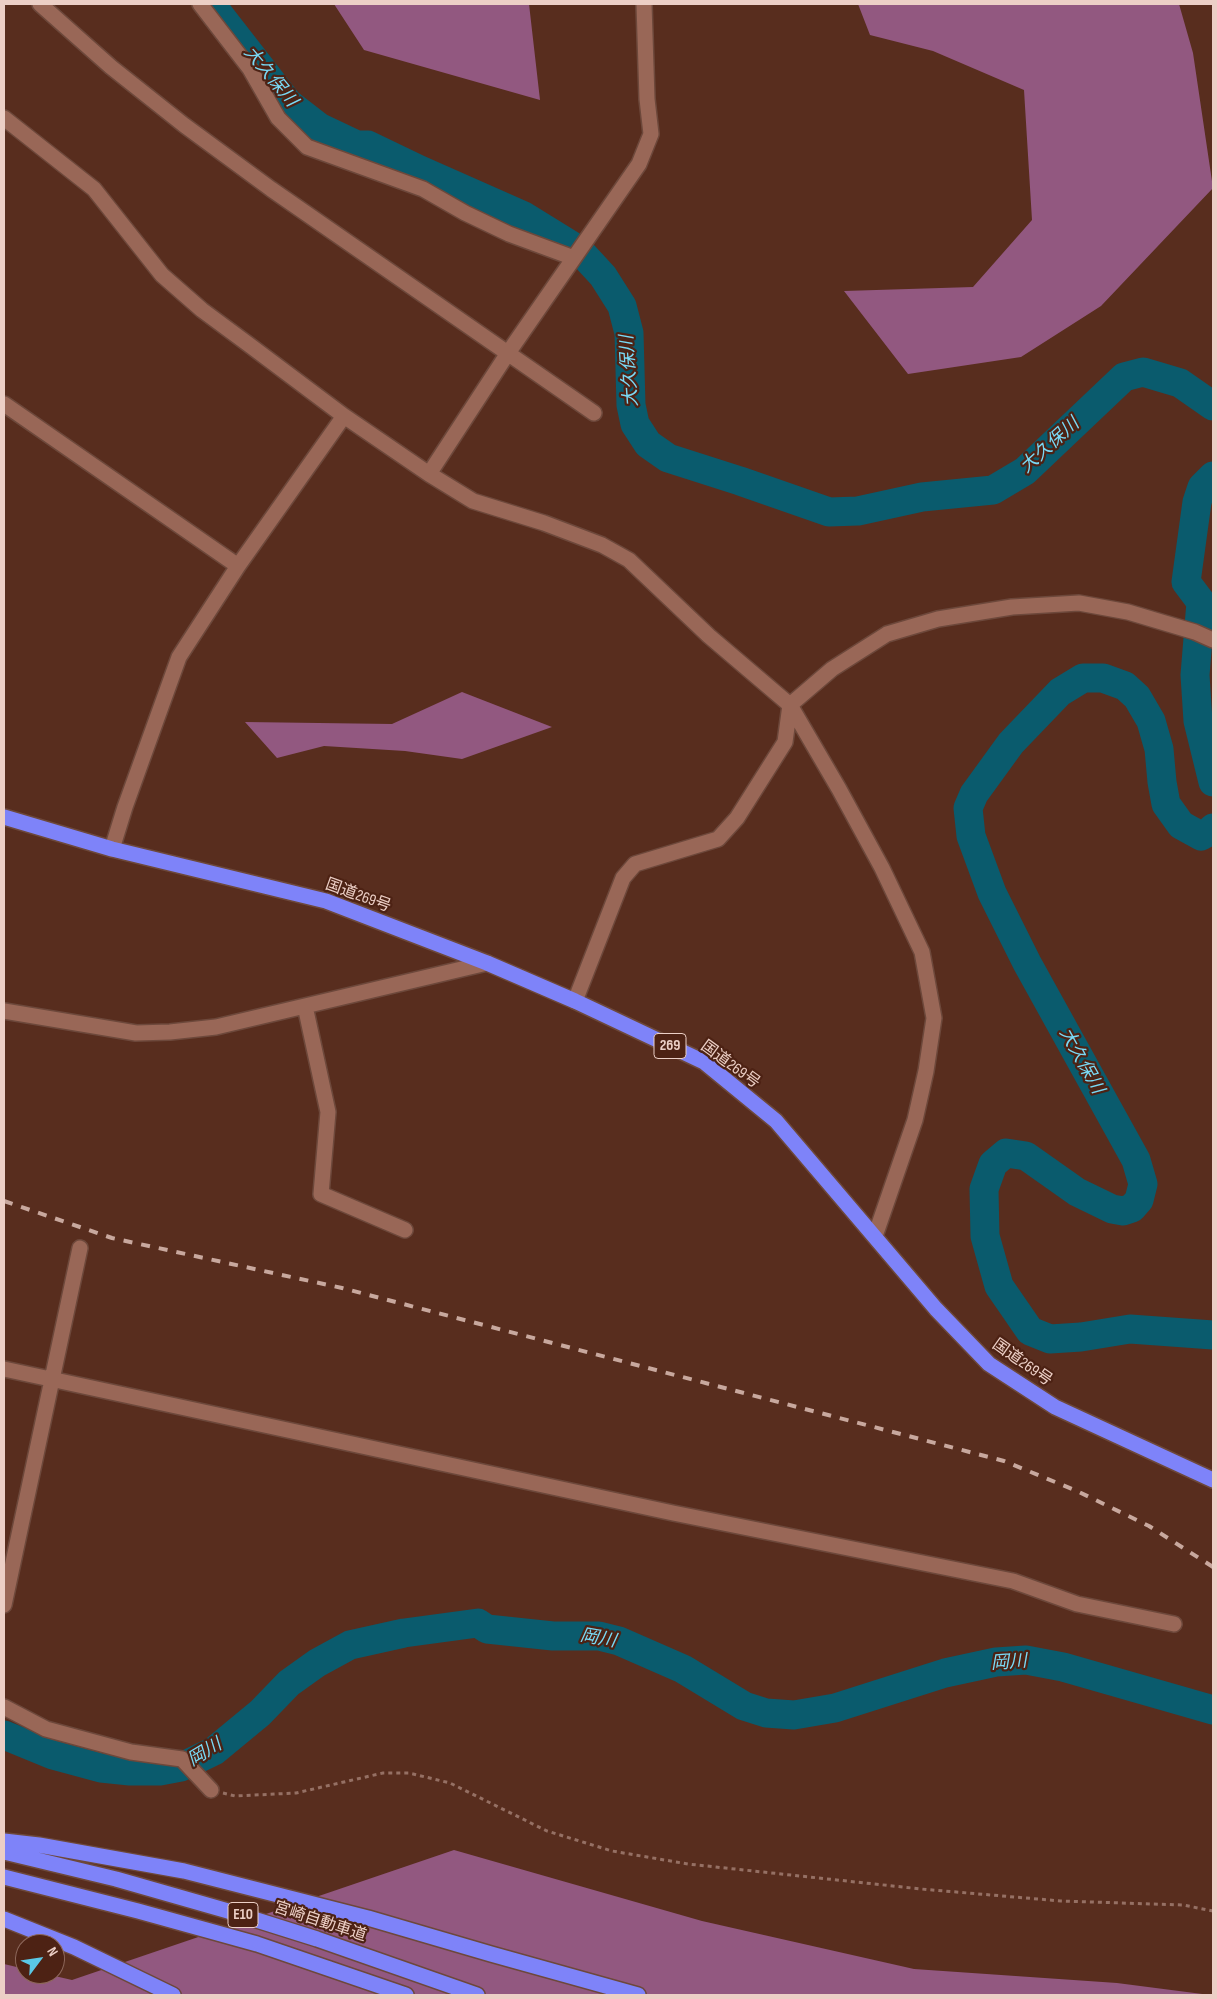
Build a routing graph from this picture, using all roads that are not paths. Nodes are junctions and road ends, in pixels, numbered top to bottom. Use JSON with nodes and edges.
{"nodes":[{"id":1,"x":40,"y":4,"type":"edge"},
{"id":2,"x":200,"y":4,"type":"edge"},
{"id":3,"x":644,"y":4,"type":"edge"},
{"id":4,"x":4,"y":118,"type":"edge"},
{"id":5,"x":574,"y":258,"type":"junction"},
{"id":6,"x":508,"y":353,"type":"junction"},
{"id":7,"x":4,"y":404,"type":"edge"},
{"id":8,"x":594,"y":413,"type":"dead end"},
{"id":9,"x":344,"y":416,"type":"junction"},
{"id":10,"x":430,"y":474,"type":"junction"},
{"id":11,"x":238,"y":566,"type":"junction"},
{"id":12,"x":1213,"y":640,"type":"edge"},
{"id":13,"x":790,"y":705,"type":"junction"},
{"id":14,"x":4,"y":817,"type":"edge"},
{"id":15,"x":112,"y":849,"type":"junction"},
{"id":16,"x":488,"y":964,"type":"junction"},
{"id":17,"x":575,"y":1000,"type":"junction"},
{"id":18,"x":305,"y":1006,"type":"junction"},
{"id":19,"x":4,"y":1011,"type":"edge"},
{"id":20,"x":405,"y":1230,"type":"dead end"},
{"id":21,"x":875,"y":1236,"type":"junction"},
{"id":22,"x":80,"y":1248,"type":"dead end"},
{"id":23,"x":4,"y":1369,"type":"edge"},
{"id":24,"x":53,"y":1378,"type":"junction"},
{"id":25,"x":1213,"y":1480,"type":"edge"},
{"id":26,"x":4,"y":1605,"type":"edge"},
{"id":27,"x":1174,"y":1624,"type":"dead end"},
{"id":28,"x":4,"y":1707,"type":"edge"},
{"id":29,"x":211,"y":1790,"type":"road end"},
{"id":30,"x":4,"y":1841,"type":"edge"},
{"id":31,"x":4,"y":1852,"type":"edge"},
{"id":32,"x":4,"y":1877,"type":"edge"},
{"id":33,"x":4,"y":1919,"type":"edge"},
{"id":34,"x":491,"y":1954,"type":"junction"},
{"id":35,"x":173,"y":1995,"type":"edge"},
{"id":36,"x":406,"y":1995,"type":"edge"},
{"id":37,"x":477,"y":1995,"type":"edge"},
{"id":38,"x":599,"y":1995,"type":"edge"},
{"id":39,"x":638,"y":1995,"type":"edge"}],
"edges":[{"from":1,"to":6,"type":"street"},
{"from":2,"to":5,"type":"street"},
{"from":3,"to":5,"type":"street"},
{"from":4,"to":9,"type":"street"},
{"from":5,"to":6,"type":"street"},
{"from":6,"to":8,"type":"street"},
{"from":6,"to":10,"type":"street"},
{"from":7,"to":11,"type":"street"},
{"from":9,"to":10,"type":"street"},
{"from":9,"to":11,"type":"street"},
{"from":10,"to":13,"type":"street"},
{"from":11,"to":15,"type":"street"},
{"from":12,"to":13,"type":"street"},
{"from":13,"to":17,"type":"street"},
{"from":13,"to":21,"type":"street"},
{"from":14,"to":15,"type":"highway","name":"国道269号","number":"269"},
{"from":15,"to":16,"type":"highway","name":"国道269号","number":"269"},
{"from":16,"to":17,"type":"highway","name":"国道269号","number":"269"},
{"from":16,"to":18,"type":"street"},
{"from":17,"to":21,"type":"highway","name":"国道269号","number":"269"},
{"from":18,"to":19,"type":"street"},
{"from":18,"to":20,"type":"street"},
{"from":21,"to":25,"type":"highway","name":"国道269号","number":"269"},
{"from":22,"to":24,"type":"street"},
{"from":23,"to":24,"type":"street"},
{"from":24,"to":26,"type":"street"},
{"from":24,"to":27,"type":"street"},
{"from":28,"to":29,"type":"street"},
{"from":30,"to":34,"type":"highway"},
{"from":31,"to":37,"type":"highway","name":"宮崎自動車道","number":"E10"},
{"from":32,"to":36,"type":"highway","number":"E10"},
{"from":33,"to":35,"type":"highway"},
{"from":34,"to":38,"type":"highway"},
{"from":34,"to":39,"type":"highway"}]}
